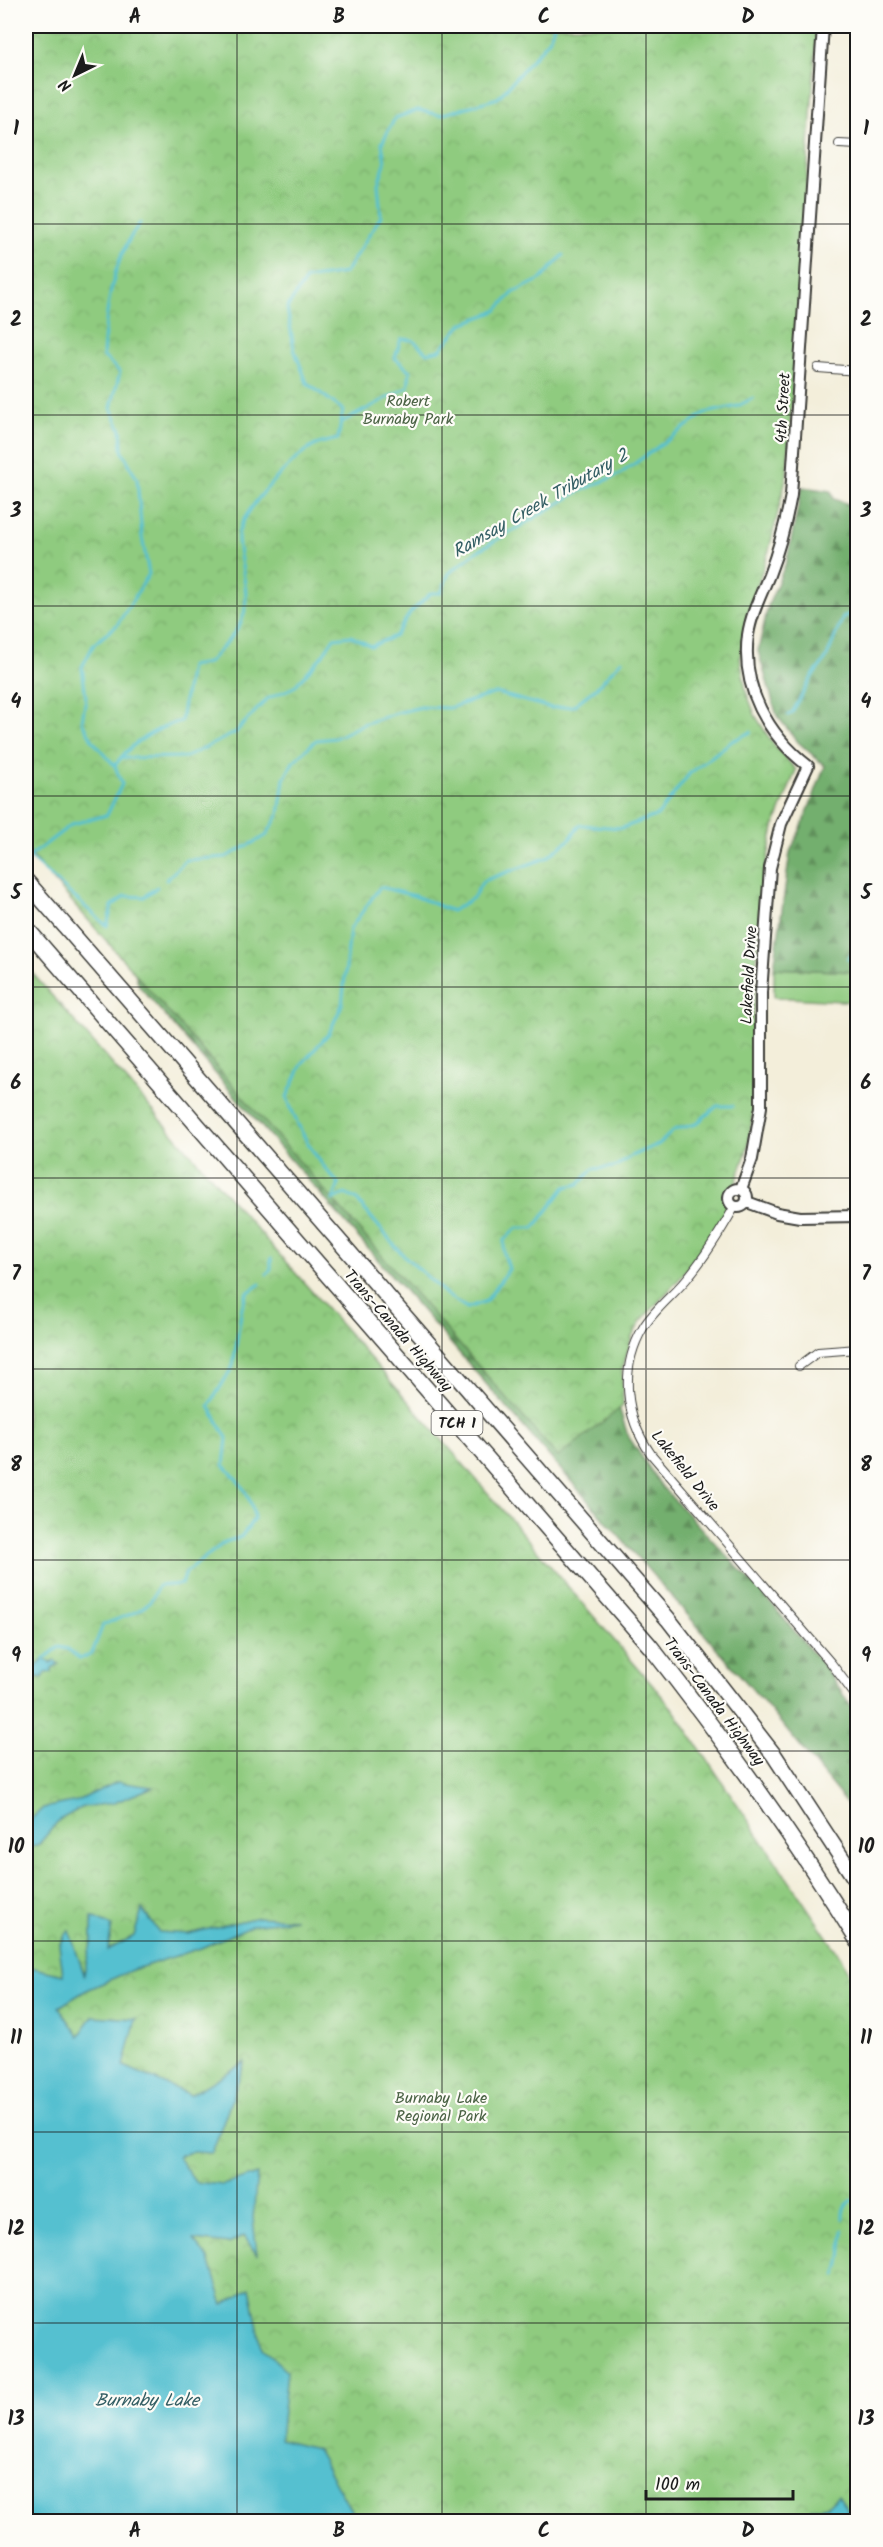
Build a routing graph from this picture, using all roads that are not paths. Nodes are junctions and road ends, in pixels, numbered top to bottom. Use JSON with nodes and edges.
{"nodes":[{"id":1,"x":823,"y":26,"type":"edge"},
{"id":2,"x":839,"y":144,"type":"dead end"},
{"id":3,"x":858,"y":146,"type":"edge"},
{"id":4,"x":818,"y":368,"type":"dead end"},
{"id":5,"x":858,"y":371,"type":"edge"},
{"id":6,"x":808,"y":766,"type":"joint"},
{"id":7,"x":26,"y":880,"type":"edge"},
{"id":8,"x":26,"y":928,"type":"edge"},
{"id":9,"x":741,"y":1189,"type":"junction"},
{"id":10,"x":747,"y":1202,"type":"junction"},
{"id":11,"x":735,"y":1206,"type":"junction"},
{"id":12,"x":858,"y":1216,"type":"edge"},
{"id":13,"x":858,"y":1349,"type":"edge"},
{"id":14,"x":799,"y":1366,"type":"dead end"},
{"id":15,"x":858,"y":1699,"type":"edge"},
{"id":16,"x":858,"y":1883,"type":"edge"},
{"id":17,"x":858,"y":1941,"type":"edge"}],
"edges":[{"from":1,"to":6,"type":"street","name":"4th Street"},
{"from":2,"to":3,"type":"street"},
{"from":4,"to":5,"type":"street"},
{"from":6,"to":9,"type":"street","name":"Lakefield Drive"},
{"from":7,"to":16,"type":"highway","name":"Trans-Canada Highway","number":"TCH 1"},
{"from":8,"to":17,"type":"highway","name":"Trans-Canada Highway","number":"TCH 1"},
{"from":9,"to":10,"type":"street"},
{"from":9,"to":11,"type":"street"},
{"from":10,"to":11,"type":"street"},
{"from":10,"to":12,"type":"street"},
{"from":11,"to":15,"type":"street","name":"Lakefield Drive"},
{"from":13,"to":14,"type":"street"}]}
